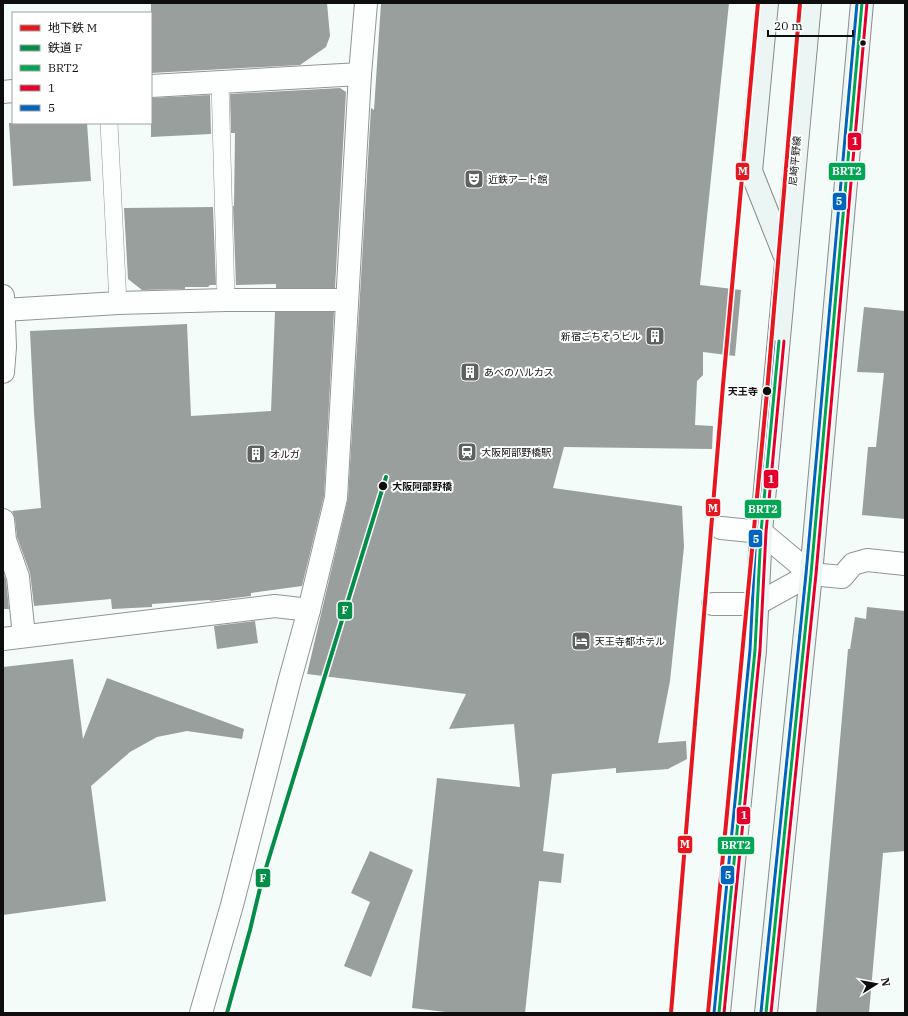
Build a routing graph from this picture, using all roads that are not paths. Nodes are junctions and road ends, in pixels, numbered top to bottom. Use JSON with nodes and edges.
{"nodes":[{"id":1,"x":366,"y":3,"type":"edge"},
{"id":2,"x":767,"y":3,"type":"edge"},
{"id":3,"x":810,"y":3,"type":"edge"},
{"id":4,"x":862,"y":3,"type":"edge"},
{"id":5,"x":360,"y":74,"type":"junction"},
{"id":6,"x":220,"y":82,"type":"junction"},
{"id":7,"x":152,"y":86,"type":"edge"},
{"id":8,"x":109,"y":124,"type":"edge"},
{"id":9,"x":786,"y":259,"type":"junction"},
{"id":10,"x":226,"y":300,"type":"junction"},
{"id":11,"x":347,"y":301,"type":"junction"},
{"id":12,"x":4,"y":303,"type":"edge"},
{"id":13,"x":118,"y":303,"type":"junction"},
{"id":14,"x":3,"y":372,"type":"edge"},
{"id":15,"x":3,"y":520,"type":"edge"},
{"id":16,"x":721,"y":528,"type":"dead end"},
{"id":17,"x":761,"y":532,"type":"junction"},
{"id":18,"x":905,"y":564,"type":"edge"},
{"id":19,"x":811,"y":574,"type":"junction"},
{"id":20,"x":713,"y":604,"type":"dead end"},
{"id":21,"x":757,"y":604,"type":"junction"},
{"id":22,"x":309,"y":610,"type":"junction"},
{"id":23,"x":13,"y":638,"type":"edge"},
{"id":24,"x":200,"y":1013,"type":"edge"},
{"id":25,"x":720,"y":1013,"type":"edge"},
{"id":26,"x":766,"y":1013,"type":"edge"}],
"edges":[{"from":1,"to":5,"type":"street"},
{"from":2,"to":9,"type":"street"},
{"from":3,"to":9,"type":"street","name":"尼崎平野線"},
{"from":4,"to":19,"type":"street"},
{"from":5,"to":6,"type":"street"},
{"from":5,"to":11,"type":"street"},
{"from":6,"to":7,"type":"street"},
{"from":6,"to":10,"type":"lane"},
{"from":8,"to":13,"type":"lane"},
{"from":9,"to":17,"type":"street","name":"尼崎平野線"},
{"from":10,"to":11,"type":"street"},
{"from":10,"to":13,"type":"street"},
{"from":11,"to":22,"type":"street"},
{"from":12,"to":13,"type":"street"},
{"from":12,"to":14,"type":"street"},
{"from":15,"to":23,"type":"street"},
{"from":16,"to":17,"type":"street"},
{"from":17,"to":19,"type":"street"},
{"from":17,"to":21,"type":"street","name":"尼崎平野線"},
{"from":18,"to":19,"type":"street"},
{"from":19,"to":21,"type":"street"},
{"from":19,"to":26,"type":"street"},
{"from":20,"to":21,"type":"street"},
{"from":21,"to":25,"type":"street","name":"尼崎平野線"},
{"from":22,"to":23,"type":"street"},
{"from":22,"to":24,"type":"street"}]}
